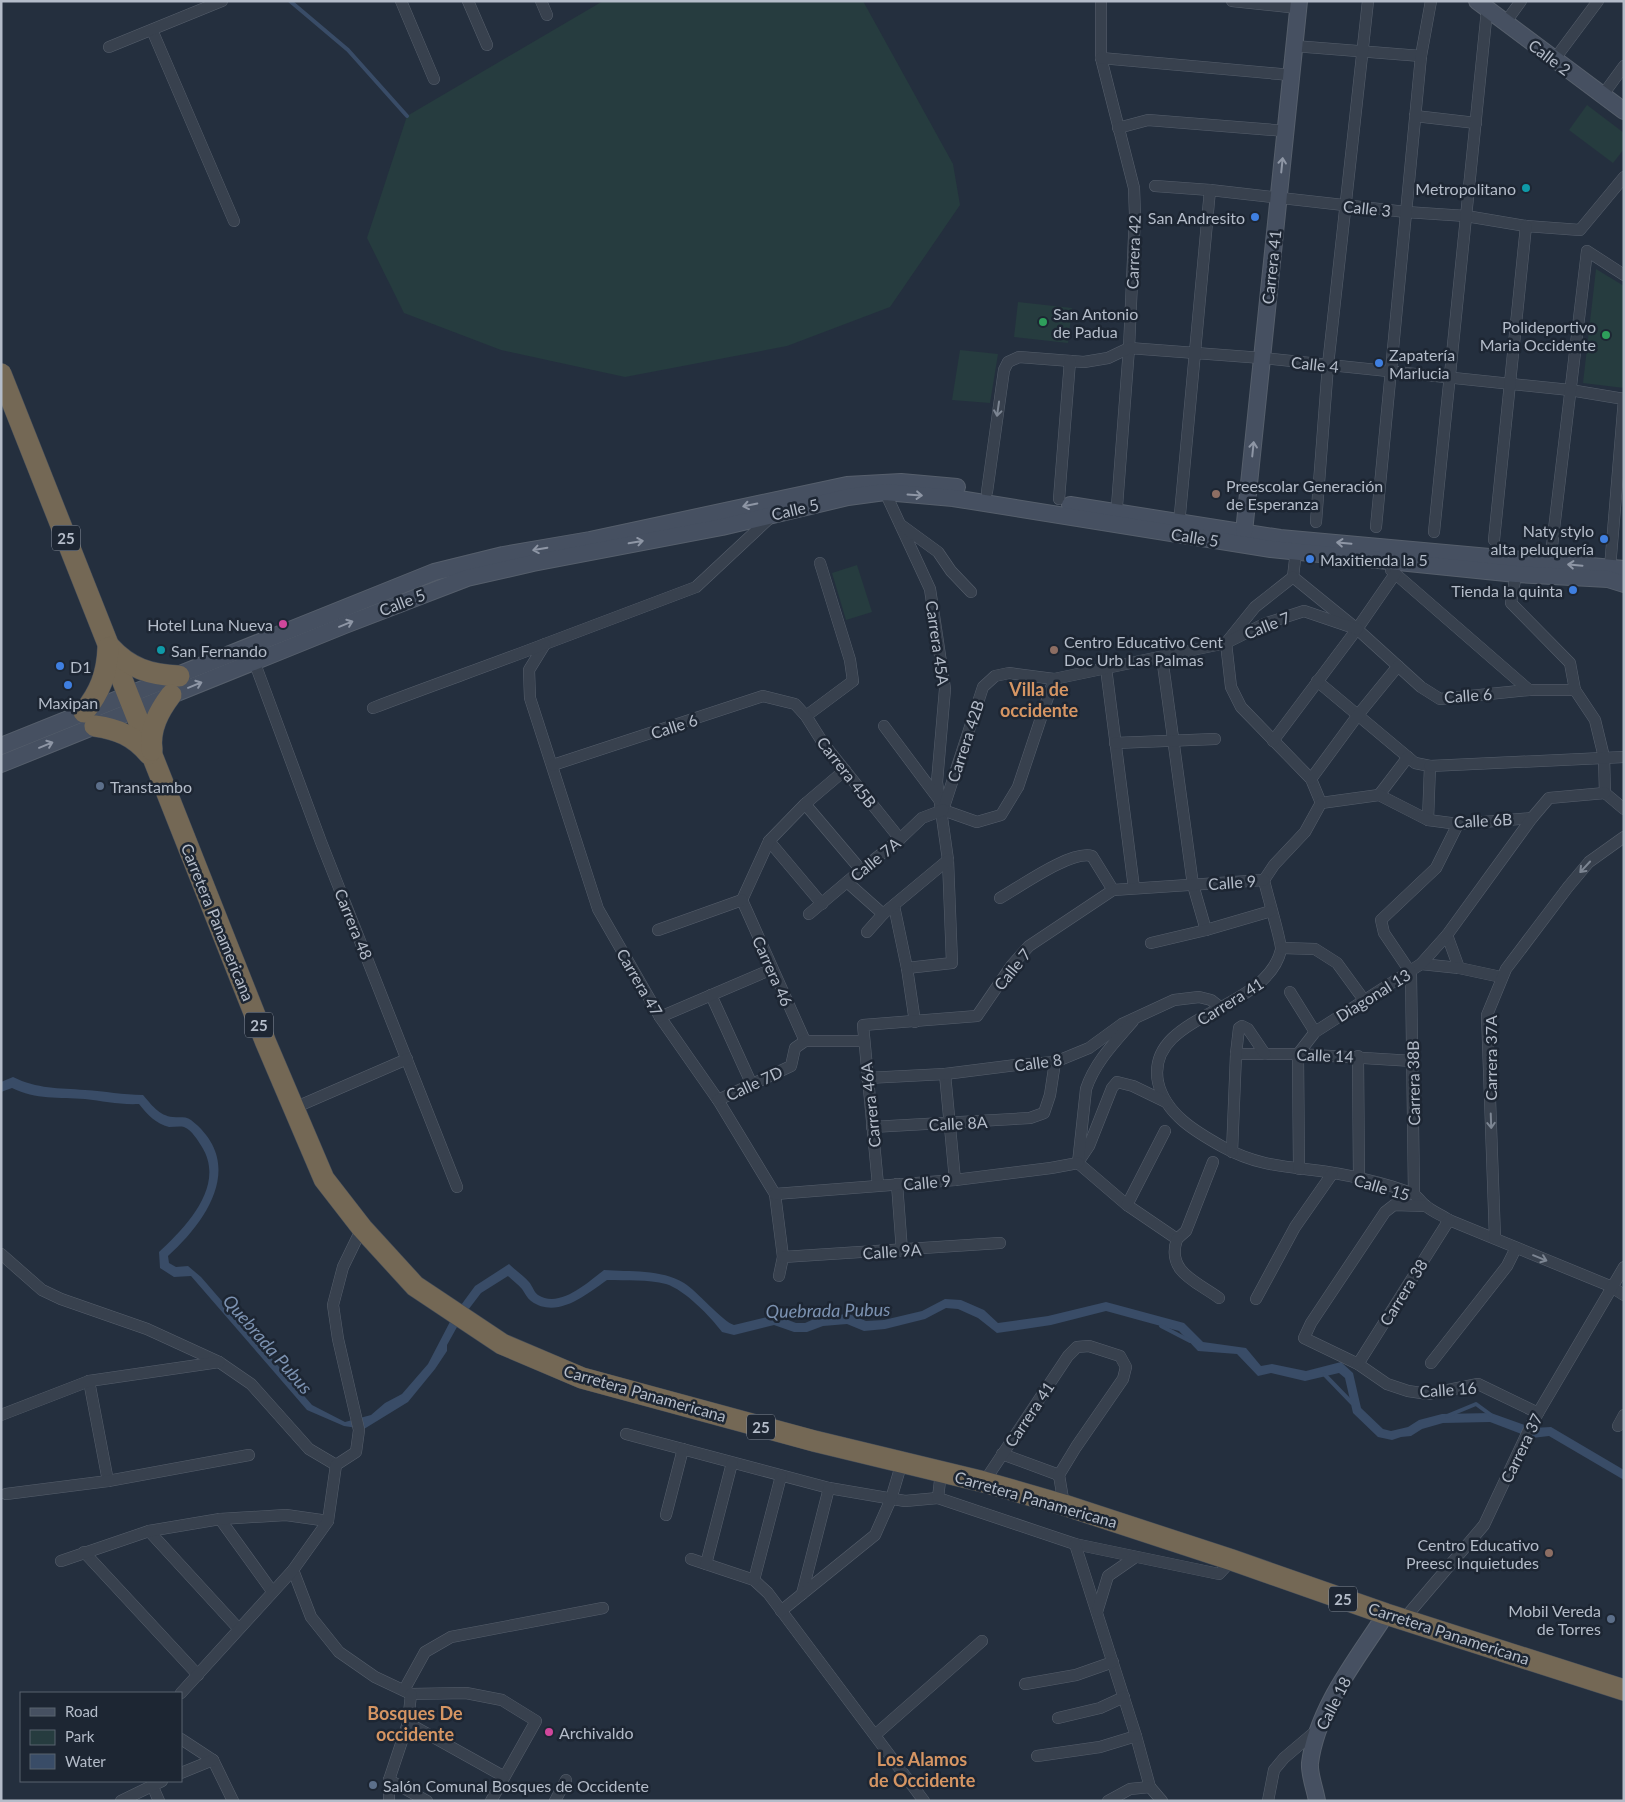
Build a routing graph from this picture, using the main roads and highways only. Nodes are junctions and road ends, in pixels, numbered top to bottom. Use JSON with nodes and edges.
{"nodes":[{"id":1,"x":1299,"y":5,"type":"edge"},
{"id":2,"x":1482,"y":6,"type":"edge"},
{"id":3,"x":1624,"y":111,"type":"edge"},
{"id":4,"x":1,"y":374,"type":"edge"},
{"id":5,"x":1244,"y":532,"type":"junction"},
{"id":6,"x":1617,"y":569,"type":"edge"},
{"id":7,"x":1624,"y":584,"type":"edge"},
{"id":8,"x":108,"y":645,"type":"junction"},
{"id":9,"x":175,"y":685,"type":"junction"},
{"id":10,"x":130,"y":703,"type":"junction"},
{"id":11,"x":89,"y":719,"type":"junction"},
{"id":12,"x":1,"y":746,"type":"edge"},
{"id":13,"x":153,"y":760,"type":"junction"},
{"id":14,"x":1,"y":764,"type":"edge"},
{"id":15,"x":1395,"y":1617,"type":"junction"},
{"id":16,"x":1624,"y":1690,"type":"edge"},
{"id":17,"x":1317,"y":1801,"type":"edge"}],
"edges":[{"from":5,"to":1,"type":"main road","name":"Carrera 41","one_way":true},
{"from":2,"to":3,"type":"main road","name":"Calle 2"},
{"from":4,"to":8,"type":"highway","name":"Carretera Panamericana","number":"25"},
{"from":6,"to":5,"type":"main road","name":"Calle 5","one_way":true},
{"from":5,"to":9,"type":"main road","name":"Calle 5","one_way":true},
{"from":9,"to":7,"type":"main road","name":"Calle 5","one_way":true},
{"from":8,"to":9,"type":"highway"},
{"from":8,"to":10,"type":"highway","name":"Carretera Panamericana","number":"25"},
{"from":8,"to":11,"type":"highway"},
{"from":9,"to":10,"type":"main road","name":"Calle 5"},
{"from":9,"to":13,"type":"highway"},
{"from":10,"to":11,"type":"main road","name":"Calle 5"},
{"from":10,"to":13,"type":"highway","name":"Carretera Panamericana","number":"25"},
{"from":11,"to":12,"type":"main road","name":"Calle 5"},
{"from":11,"to":13,"type":"highway"},
{"from":14,"to":11,"type":"main road","name":"Calle 5","one_way":true},
{"from":13,"to":15,"type":"highway","name":"Carretera Panamericana","number":"25"},
{"from":15,"to":16,"type":"highway","name":"Carretera Panamericana","number":"25"},
{"from":15,"to":17,"type":"main road","name":"Calle 18"}]}
